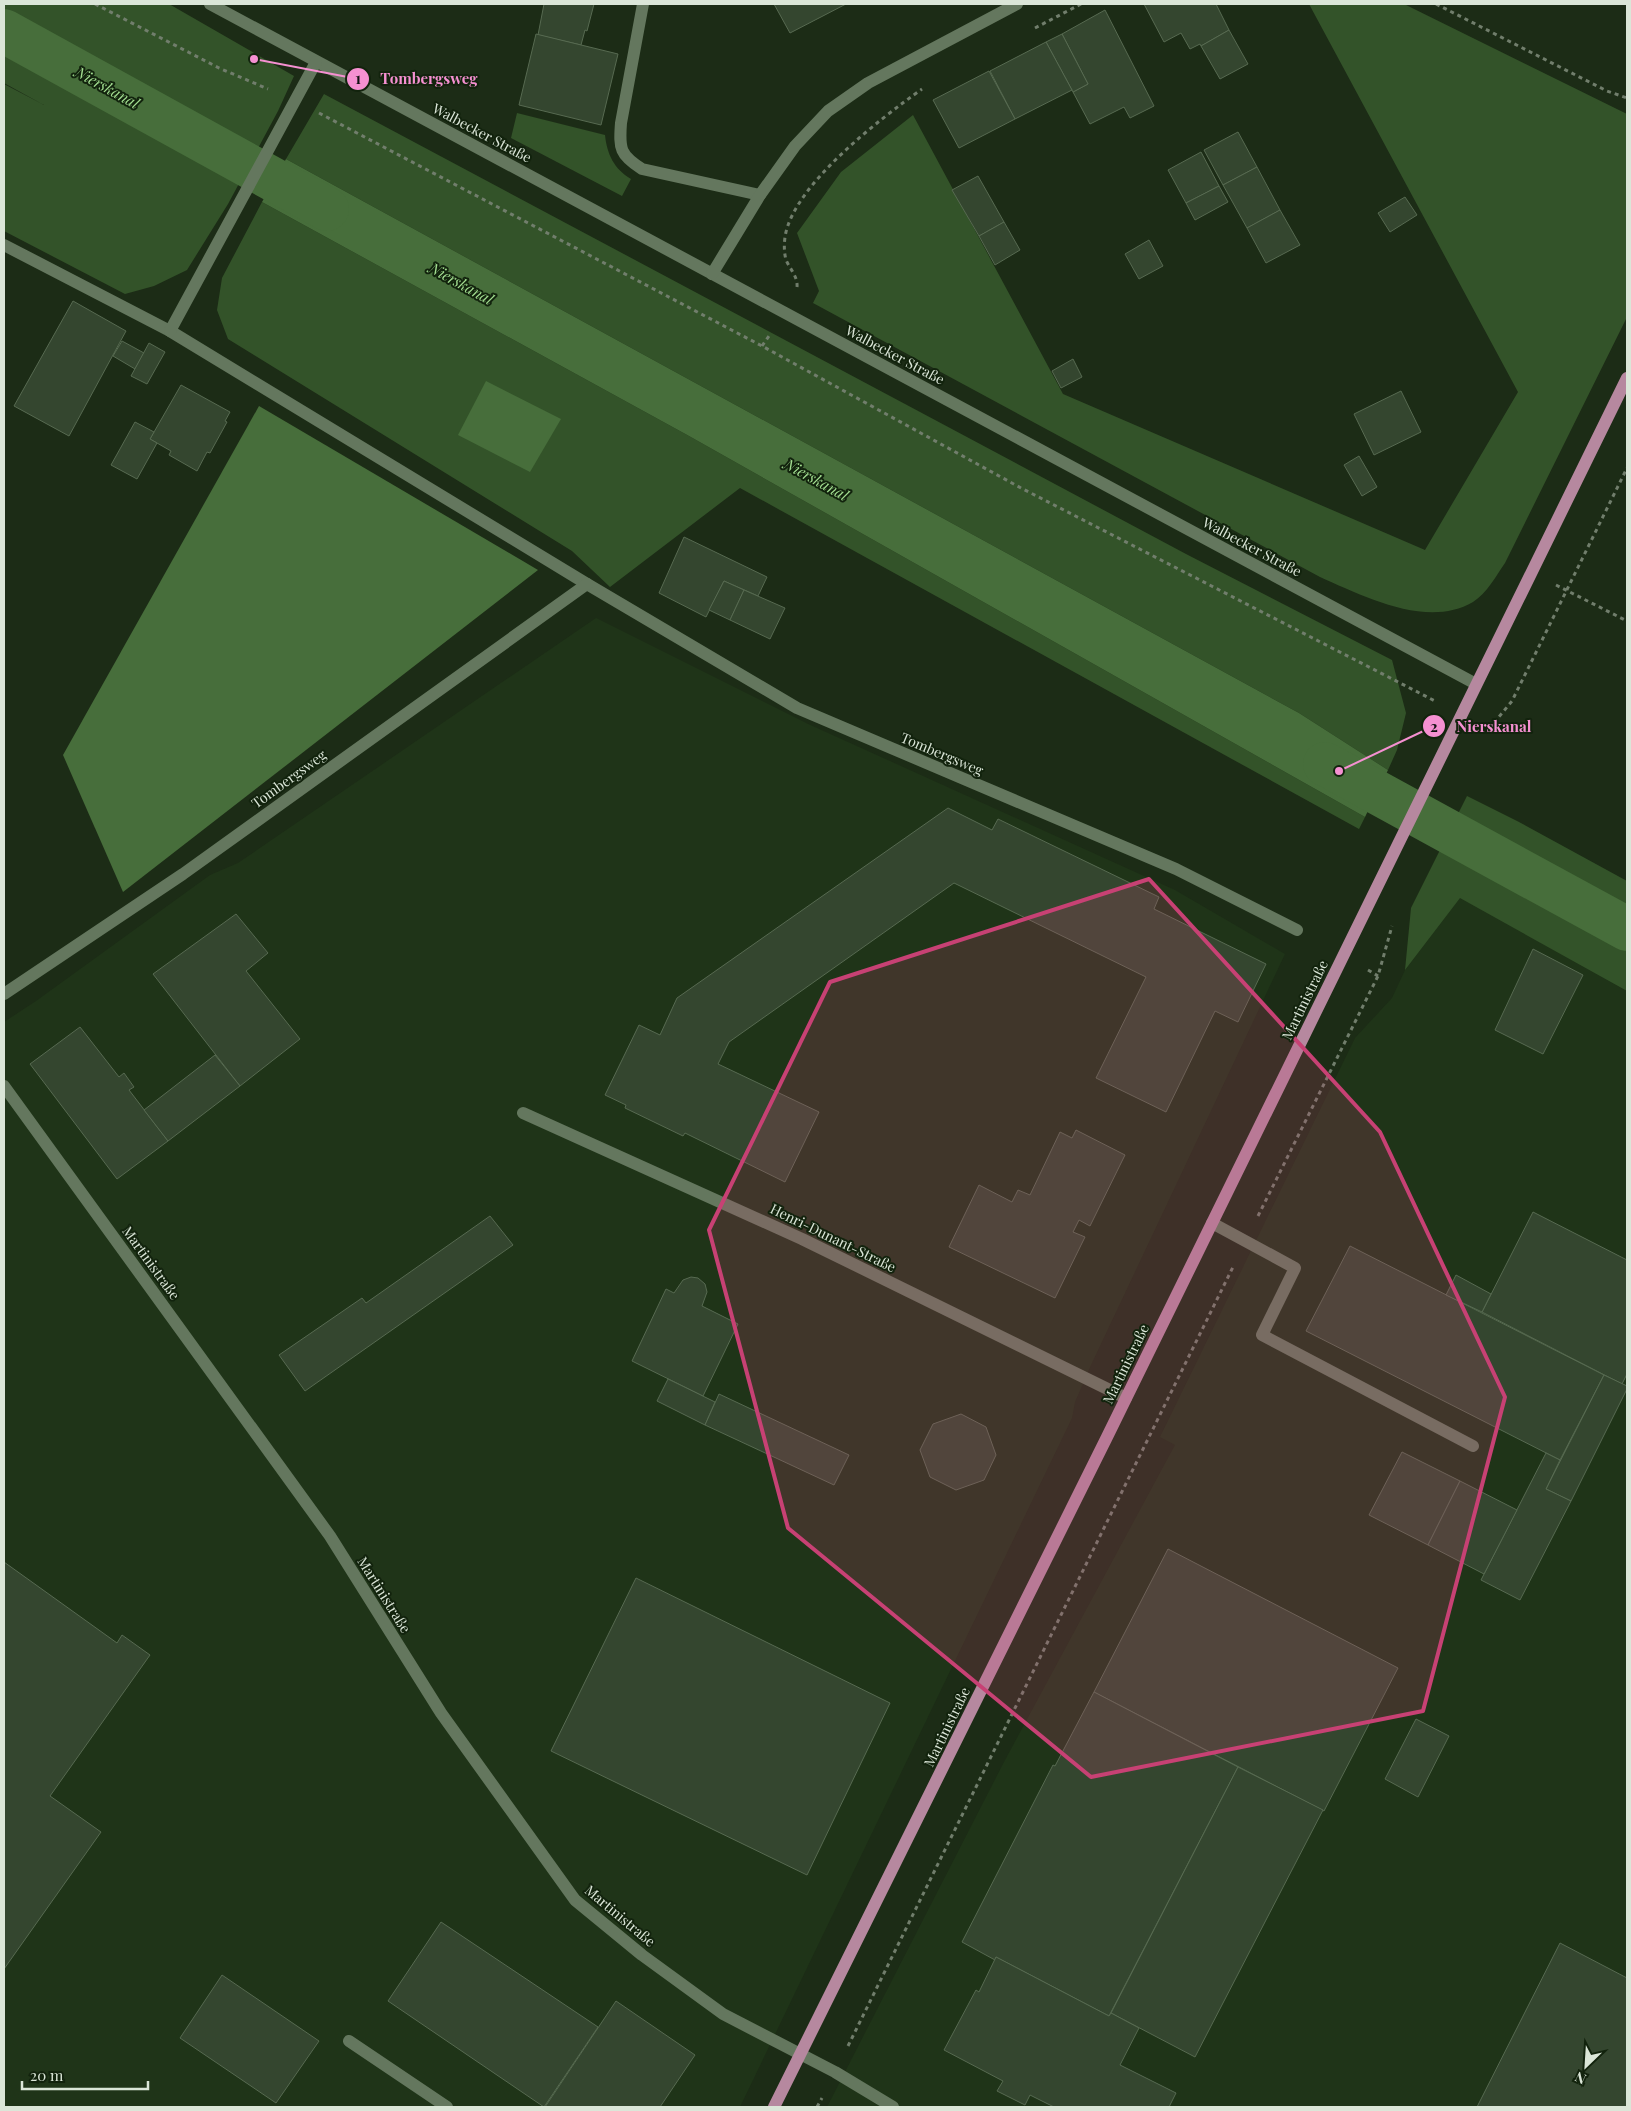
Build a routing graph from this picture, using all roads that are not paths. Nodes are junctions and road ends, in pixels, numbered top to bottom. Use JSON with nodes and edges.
{"nodes":[{"id":1,"x":210,"y":4,"type":"edge"},
{"id":2,"x":642,"y":4,"type":"edge"},
{"id":3,"x":1017,"y":4,"type":"edge"},
{"id":4,"x":316,"y":62,"type":"junction"},
{"id":5,"x":760,"y":194,"type":"junction"},
{"id":6,"x":4,"y":245,"type":"edge"},
{"id":7,"x":712,"y":274,"type":"junction"},
{"id":8,"x":170,"y":331,"type":"junction"},
{"id":9,"x":1627,"y":378,"type":"edge"},
{"id":10,"x":587,"y":584,"type":"junction"},
{"id":11,"x":1476,"y":684,"type":"junction"},
{"id":12,"x":1297,"y":930,"type":"dead end"},
{"id":13,"x":4,"y":994,"type":"edge"},
{"id":14,"x":4,"y":1086,"type":"edge"},
{"id":15,"x":523,"y":1113,"type":"dead end"},
{"id":16,"x":1212,"y":1223,"type":"junction"},
{"id":17,"x":1126,"y":1398,"type":"junction"},
{"id":18,"x":1474,"y":1446,"type":"dead end"},
{"id":19,"x":349,"y":2041,"type":"dead end"},
{"id":20,"x":801,"y":2055,"type":"junction"},
{"id":21,"x":447,"y":2107,"type":"edge"},
{"id":22,"x":774,"y":2107,"type":"edge"},
{"id":23,"x":893,"y":2107,"type":"edge"}],
"edges":[{"from":1,"to":4,"type":"street","name":"Walbecker Straße"},
{"from":2,"to":5,"type":"street"},
{"from":3,"to":5,"type":"street"},
{"from":4,"to":7,"type":"street","name":"Walbecker Straße"},
{"from":4,"to":8,"type":"street"},
{"from":5,"to":7,"type":"street"},
{"from":6,"to":8,"type":"street","name":"Tombergsweg"},
{"from":7,"to":11,"type":"street","name":"Walbecker Straße"},
{"from":8,"to":10,"type":"street","name":"Tombergsweg"},
{"from":9,"to":11,"type":"main road"},
{"from":10,"to":12,"type":"street","name":"Tombergsweg"},
{"from":10,"to":13,"type":"street","name":"Tombergsweg"},
{"from":11,"to":16,"type":"main road","name":"Martinistraße"},
{"from":14,"to":20,"type":"street","name":"Martinistraße"},
{"from":15,"to":17,"type":"street","name":"Henri-Dunant-Straße"},
{"from":16,"to":17,"type":"main road","name":"Martinistraße"},
{"from":16,"to":18,"type":"street"},
{"from":17,"to":20,"type":"main road","name":"Martinistraße"},
{"from":19,"to":21,"type":"street"},
{"from":20,"to":22,"type":"main road","name":"Martinistraße"},
{"from":20,"to":23,"type":"street","name":"Martinistraße"}]}
